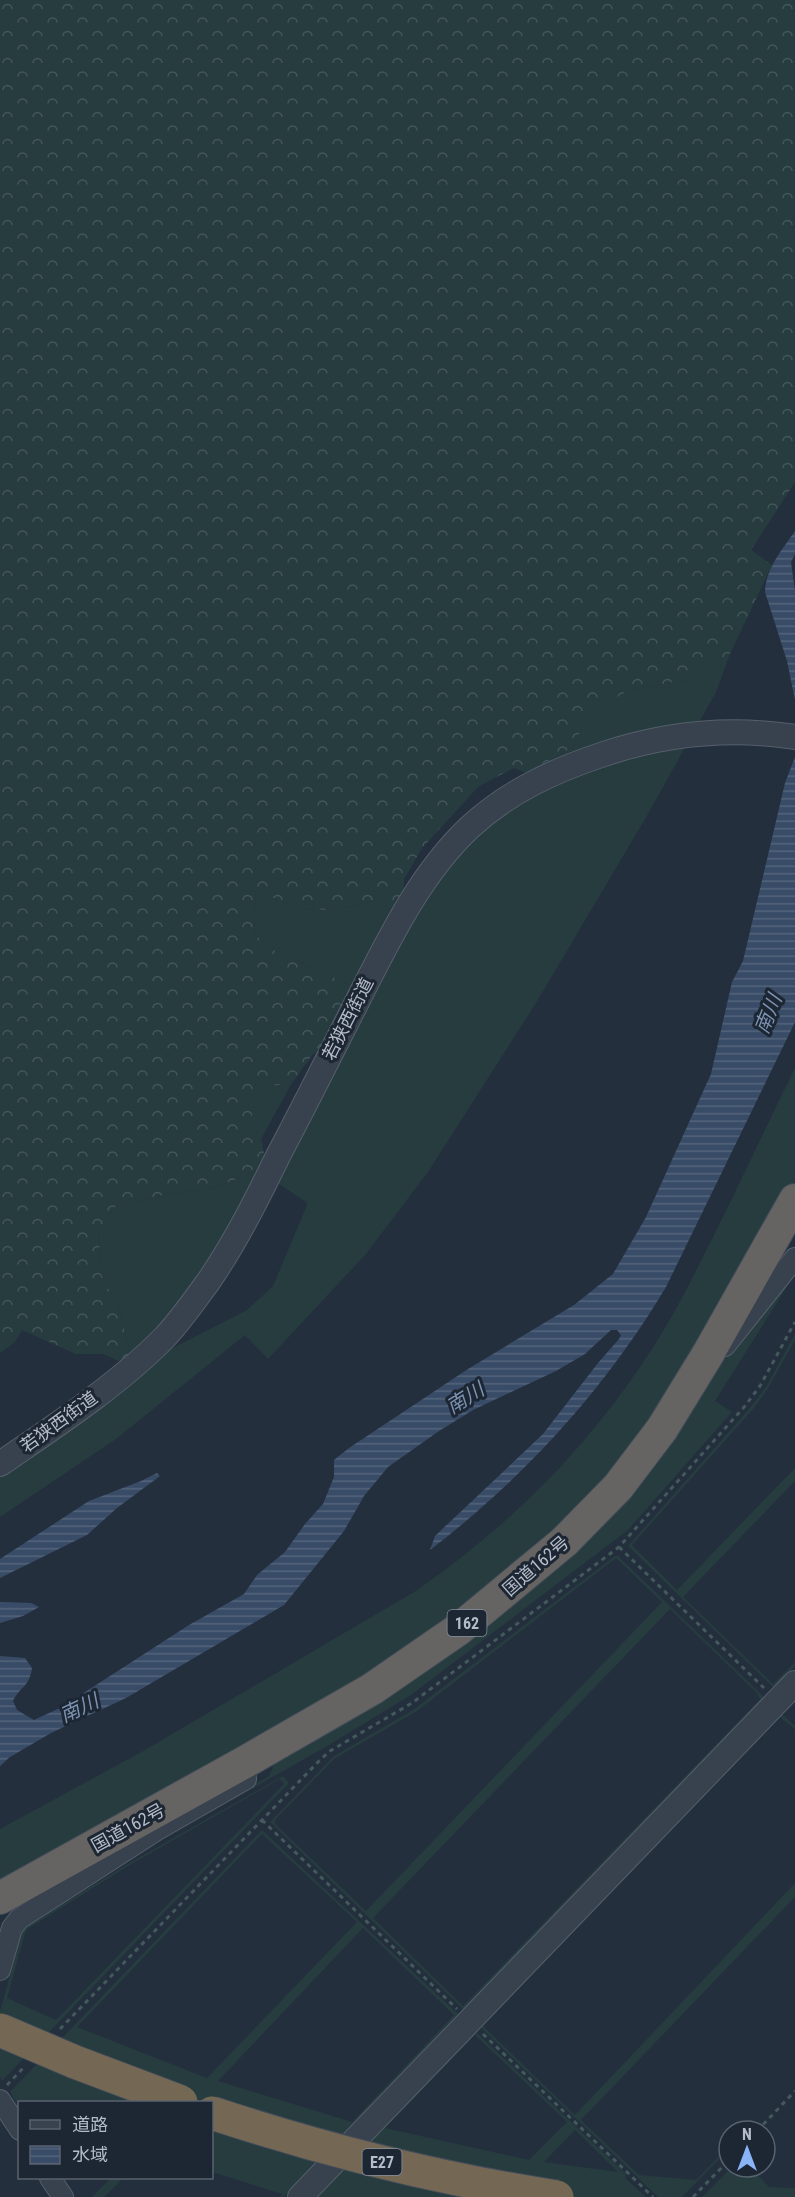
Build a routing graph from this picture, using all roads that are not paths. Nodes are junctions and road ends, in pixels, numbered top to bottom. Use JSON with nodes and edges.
{"nodes":[{"id":1,"x":795,"y":737,"type":"edge"},
{"id":2,"x":795,"y":1200,"type":"edge"},
{"id":3,"x":795,"y":1258,"type":"edge"},
{"id":4,"x":708,"y":1354,"type":"junction"},
{"id":5,"x":0,"y":1464,"type":"edge"},
{"id":6,"x":787,"y":1692,"type":"edge"},
{"id":7,"x":245,"y":1762,"type":"junction"},
{"id":8,"x":0,"y":1898,"type":"edge"},
{"id":9,"x":6,"y":1928,"type":"edge"},
{"id":10,"x":0,"y":1970,"type":"edge"},
{"id":11,"x":0,"y":2030,"type":"edge"},
{"id":12,"x":0,"y":2100,"type":"edge"},
{"id":13,"x":176,"y":2101,"type":"edge"},
{"id":14,"x":213,"y":2113,"type":"edge"},
{"id":15,"x":18,"y":2127,"type":"edge"},
{"id":16,"x":51,"y":2179,"type":"edge"},
{"id":17,"x":63,"y":2197,"type":"edge"},
{"id":18,"x":300,"y":2197,"type":"edge"},
{"id":19,"x":557,"y":2197,"type":"edge"}],
"edges":[{"from":1,"to":5,"type":"street","name":"若狭西街道"},
{"from":2,"to":4,"type":"highway","name":"国道162号","number":"162"},
{"from":3,"to":4,"type":"street"},
{"from":4,"to":7,"type":"highway","name":"国道162号","number":"162"},
{"from":6,"to":18,"type":"street"},
{"from":7,"to":8,"type":"highway","name":"国道162号","number":"162"},
{"from":7,"to":9,"type":"street"},
{"from":9,"to":10,"type":"street"},
{"from":11,"to":13,"type":"highway","bridge":true},
{"from":12,"to":15,"type":"street"},
{"from":14,"to":19,"type":"highway","number":"E27","bridge":true},
{"from":16,"to":17,"type":"street"}]}
